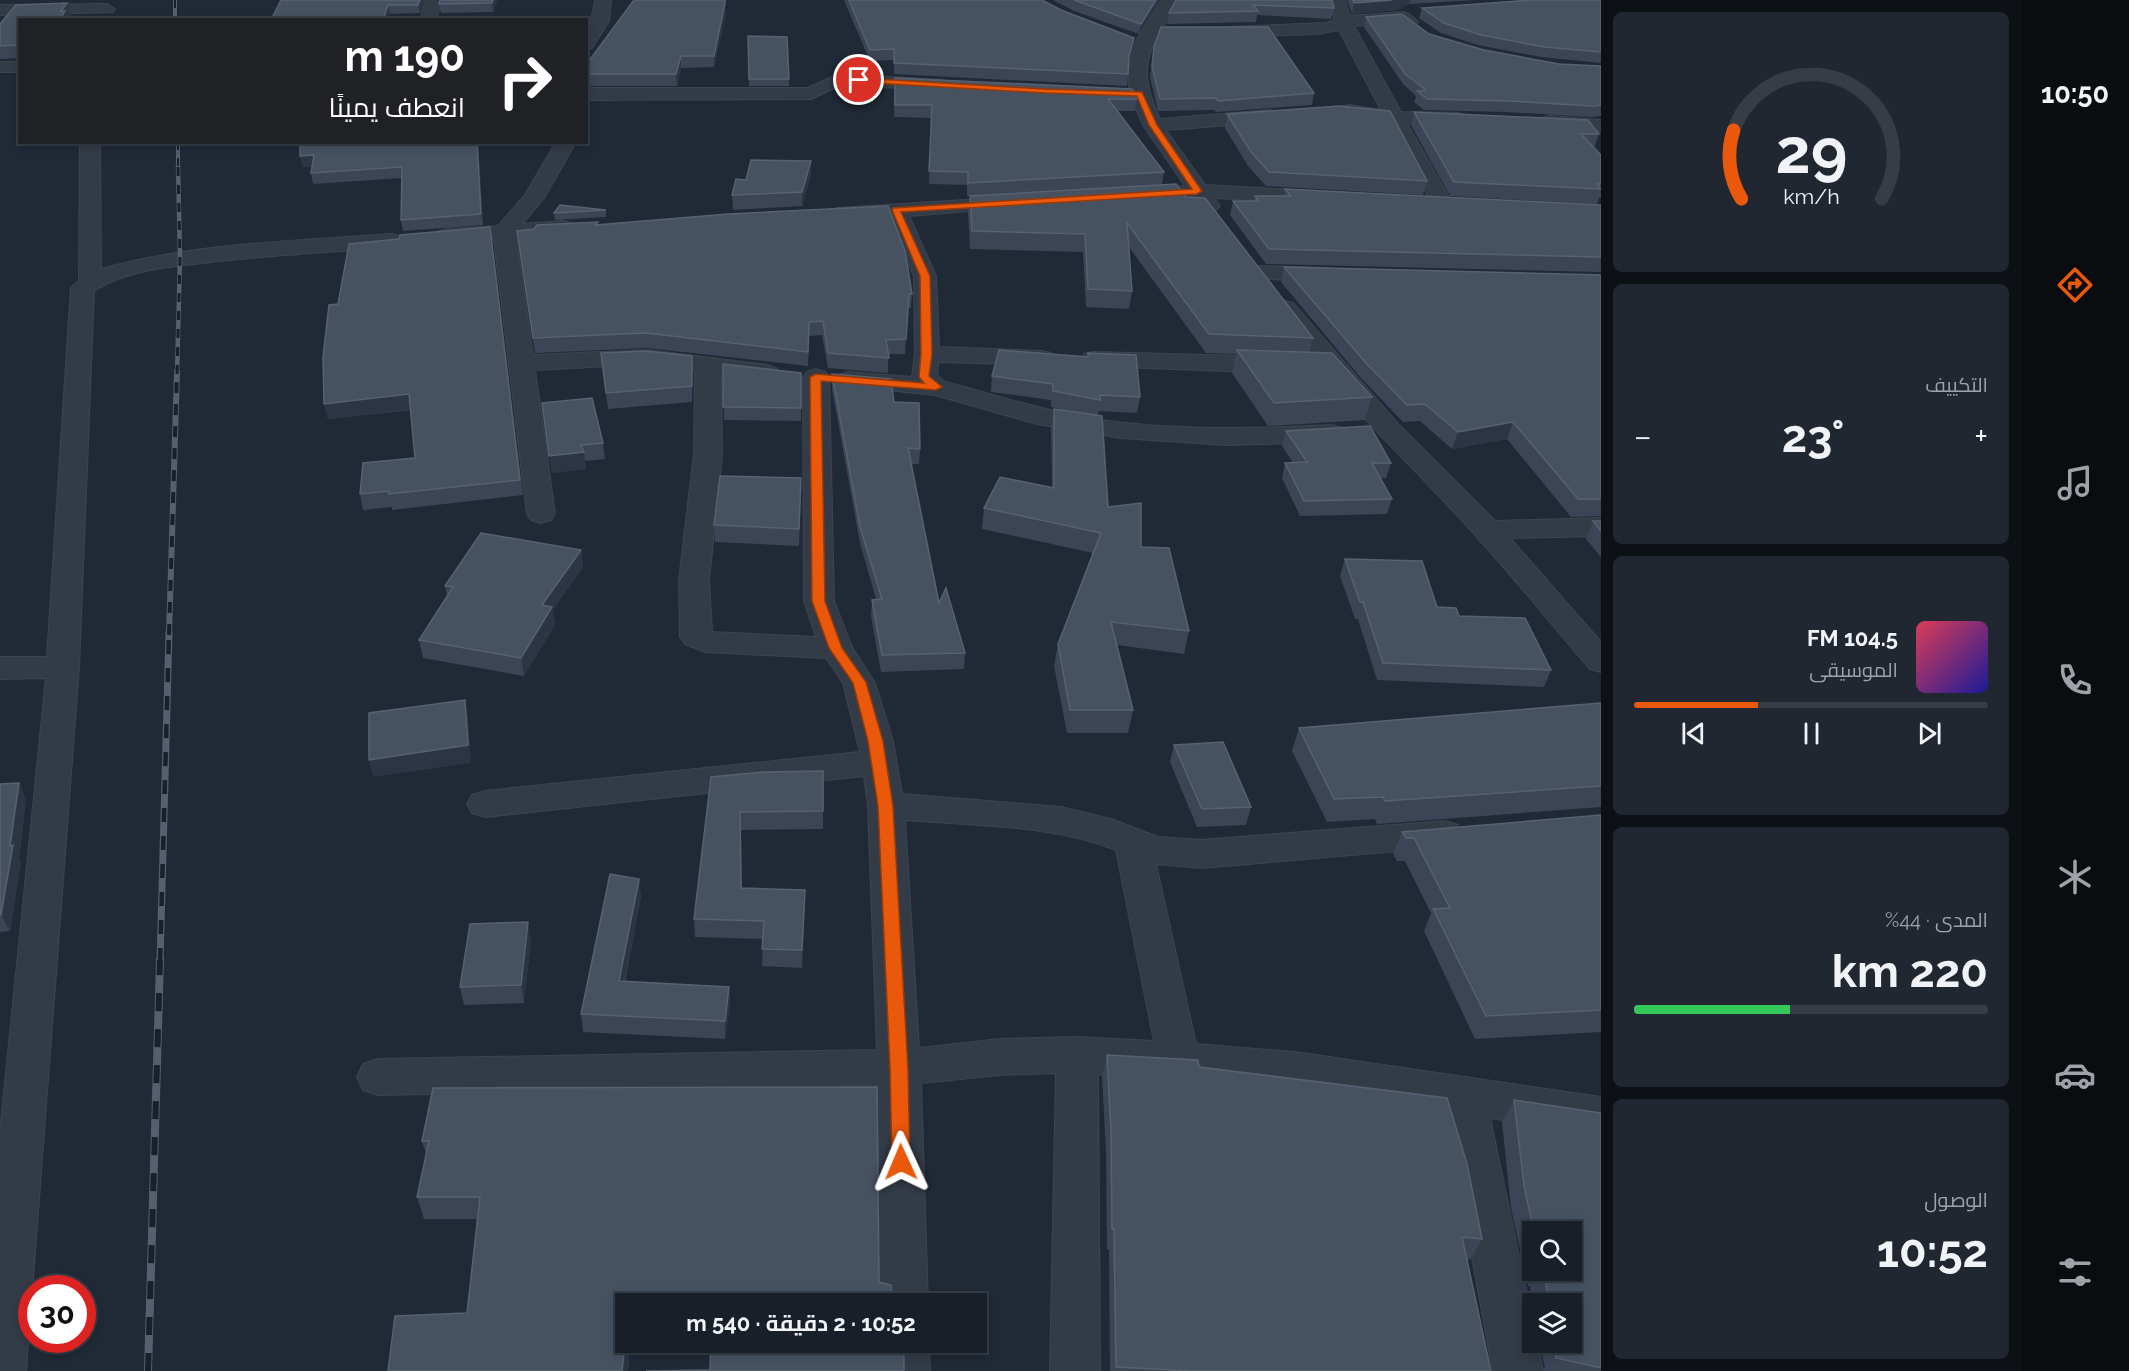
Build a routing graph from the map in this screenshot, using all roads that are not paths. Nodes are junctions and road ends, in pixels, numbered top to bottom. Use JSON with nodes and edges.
{"nodes":[{"id":1,"x":434,"y":0,"type":"edge"},
{"id":2,"x":603,"y":0,"type":"edge"},
{"id":3,"x":1170,"y":0,"type":"edge"},
{"id":4,"x":1338,"y":0,"type":"edge"},
{"id":5,"x":107,"y":9,"type":"edge"},
{"id":6,"x":0,"y":10,"type":"edge"},
{"id":7,"x":1419,"y":10,"type":"dead end"},
{"id":8,"x":1403,"y":17,"type":"junction"},
{"id":9,"x":429,"y":18,"type":"edge"},
{"id":10,"x":594,"y":22,"type":"edge"},
{"id":11,"x":1343,"y":22,"type":"junction"},
{"id":12,"x":1208,"y":32,"type":"edge"},
{"id":13,"x":1425,"y":33,"type":"edge"},
{"id":14,"x":588,"y":38,"type":"edge"},
{"id":15,"x":0,"y":67,"type":"edge"},
{"id":16,"x":18,"y":67,"type":"edge"},
{"id":17,"x":955,"y":86,"type":"edge"},
{"id":18,"x":588,"y":94,"type":"edge"},
{"id":19,"x":1336,"y":111,"type":"edge"},
{"id":20,"x":1288,"y":115,"type":"edge"},
{"id":21,"x":1392,"y":117,"type":"junction"},
{"id":22,"x":1474,"y":119,"type":"edge"},
{"id":23,"x":1535,"y":121,"type":"edge"},
{"id":24,"x":1153,"y":125,"type":"junction"},
{"id":25,"x":1601,"y":126,"type":"edge"},
{"id":26,"x":90,"y":144,"type":"edge"},
{"id":27,"x":565,"y":144,"type":"edge"},
{"id":28,"x":1197,"y":191,"type":"junction"},
{"id":29,"x":1116,"y":196,"type":"edge"},
{"id":30,"x":1348,"y":198,"type":"edge"},
{"id":31,"x":1035,"y":201,"type":"edge"},
{"id":32,"x":1418,"y":202,"type":"edge"},
{"id":33,"x":1441,"y":203,"type":"junction"},
{"id":34,"x":1464,"y":204,"type":"edge"},
{"id":35,"x":896,"y":210,"type":"junction"},
{"id":36,"x":825,"y":214,"type":"edge"},
{"id":37,"x":587,"y":227,"type":"edge"},
{"id":38,"x":1225,"y":228,"type":"edge"},
{"id":39,"x":504,"y":232,"type":"junction"},
{"id":40,"x":1354,"y":276,"type":"edge"},
{"id":41,"x":90,"y":280,"type":"junction"},
{"id":42,"x":927,"y":354,"type":"junction"},
{"id":43,"x":523,"y":363,"type":"junction"},
{"id":44,"x":708,"y":364,"type":"junction"},
{"id":45,"x":1334,"y":367,"type":"junction"},
{"id":46,"x":816,"y":377,"type":"junction"},
{"id":47,"x":936,"y":387,"type":"junction"},
{"id":48,"x":1388,"y":429,"type":"junction"},
{"id":49,"x":541,"y":514,"type":"dead end"},
{"id":50,"x":1601,"y":528,"type":"edge"},
{"id":51,"x":1487,"y":530,"type":"junction"},
{"id":52,"x":836,"y":648,"type":"junction"},
{"id":53,"x":1601,"y":662,"type":"edge"},
{"id":54,"x":63,"y":667,"type":"junction"},
{"id":55,"x":0,"y":668,"type":"edge"},
{"id":56,"x":879,"y":762,"type":"junction"},
{"id":57,"x":485,"y":804,"type":"dead end"},
{"id":58,"x":886,"y":806,"type":"junction"},
{"id":59,"x":1483,"y":831,"type":"edge"},
{"id":60,"x":1133,"y":842,"type":"junction"},
{"id":61,"x":1077,"y":1055,"type":"junction"},
{"id":62,"x":1179,"y":1060,"type":"junction"},
{"id":63,"x":899,"y":1068,"type":"junction"},
{"id":64,"x":378,"y":1077,"type":"dead end"},
{"id":65,"x":1464,"y":1096,"type":"junction"},
{"id":66,"x":1601,"y":1116,"type":"edge"},
{"id":67,"x":10,"y":1188,"type":"edge"},
{"id":68,"x":903,"y":1293,"type":"edge"},
{"id":69,"x":904,"y":1353,"type":"edge"},
{"id":70,"x":2,"y":1371,"type":"edge"},
{"id":71,"x":905,"y":1371,"type":"edge"},
{"id":72,"x":1076,"y":1371,"type":"edge"},
{"id":73,"x":1518,"y":1371,"type":"edge"}],
"edges":[{"from":1,"to":9,"type":"street"},
{"from":2,"to":10,"type":"street"},
{"from":3,"to":24,"type":"street"},
{"from":4,"to":11,"type":"street"},
{"from":5,"to":6,"type":"street"},
{"from":7,"to":8,"type":"street"},
{"from":8,"to":11,"type":"street"},
{"from":8,"to":13,"type":"street"},
{"from":10,"to":14,"type":"street"},
{"from":11,"to":12,"type":"street"},
{"from":11,"to":21,"type":"street"},
{"from":15,"to":16,"type":"street"},
{"from":17,"to":18,"type":"street"},
{"from":19,"to":21,"type":"street"},
{"from":20,"to":24,"type":"street"},
{"from":21,"to":22,"type":"street"},
{"from":21,"to":33,"type":"street"},
{"from":23,"to":25,"type":"street"},
{"from":24,"to":28,"type":"street"},
{"from":26,"to":41,"type":"street"},
{"from":27,"to":39,"type":"street"},
{"from":28,"to":29,"type":"street"},
{"from":28,"to":30,"type":"street"},
{"from":28,"to":38,"type":"street"},
{"from":31,"to":35,"type":"street"},
{"from":32,"to":33,"type":"street"},
{"from":33,"to":34,"type":"street"},
{"from":35,"to":36,"type":"street"},
{"from":35,"to":42,"type":"street"},
{"from":37,"to":39,"type":"street"},
{"from":39,"to":41,"type":"street"},
{"from":39,"to":43,"type":"street"},
{"from":40,"to":45,"type":"street"},
{"from":41,"to":54,"type":"street"},
{"from":42,"to":45,"type":"street"},
{"from":42,"to":47,"type":"street"},
{"from":43,"to":44,"type":"street"},
{"from":43,"to":49,"type":"street"},
{"from":44,"to":46,"type":"street"},
{"from":44,"to":52,"type":"street"},
{"from":45,"to":48,"type":"street"},
{"from":46,"to":47,"type":"street"},
{"from":46,"to":52,"type":"street"},
{"from":47,"to":48,"type":"street"},
{"from":48,"to":51,"type":"street"},
{"from":50,"to":51,"type":"street"},
{"from":51,"to":53,"type":"street"},
{"from":52,"to":56,"type":"street"},
{"from":54,"to":55,"type":"street"},
{"from":54,"to":67,"type":"street"},
{"from":56,"to":57,"type":"street"},
{"from":56,"to":58,"type":"street"},
{"from":58,"to":60,"type":"street"},
{"from":58,"to":63,"type":"street"},
{"from":59,"to":60,"type":"street"},
{"from":60,"to":62,"type":"street"},
{"from":61,"to":62,"type":"street"},
{"from":61,"to":63,"type":"street"},
{"from":61,"to":72,"type":"street"},
{"from":62,"to":65,"type":"street"},
{"from":63,"to":64,"type":"street"},
{"from":63,"to":68,"type":"street"},
{"from":65,"to":66,"type":"street"},
{"from":65,"to":73,"type":"street"},
{"from":67,"to":70,"type":"street"},
{"from":69,"to":71,"type":"street"}]}
